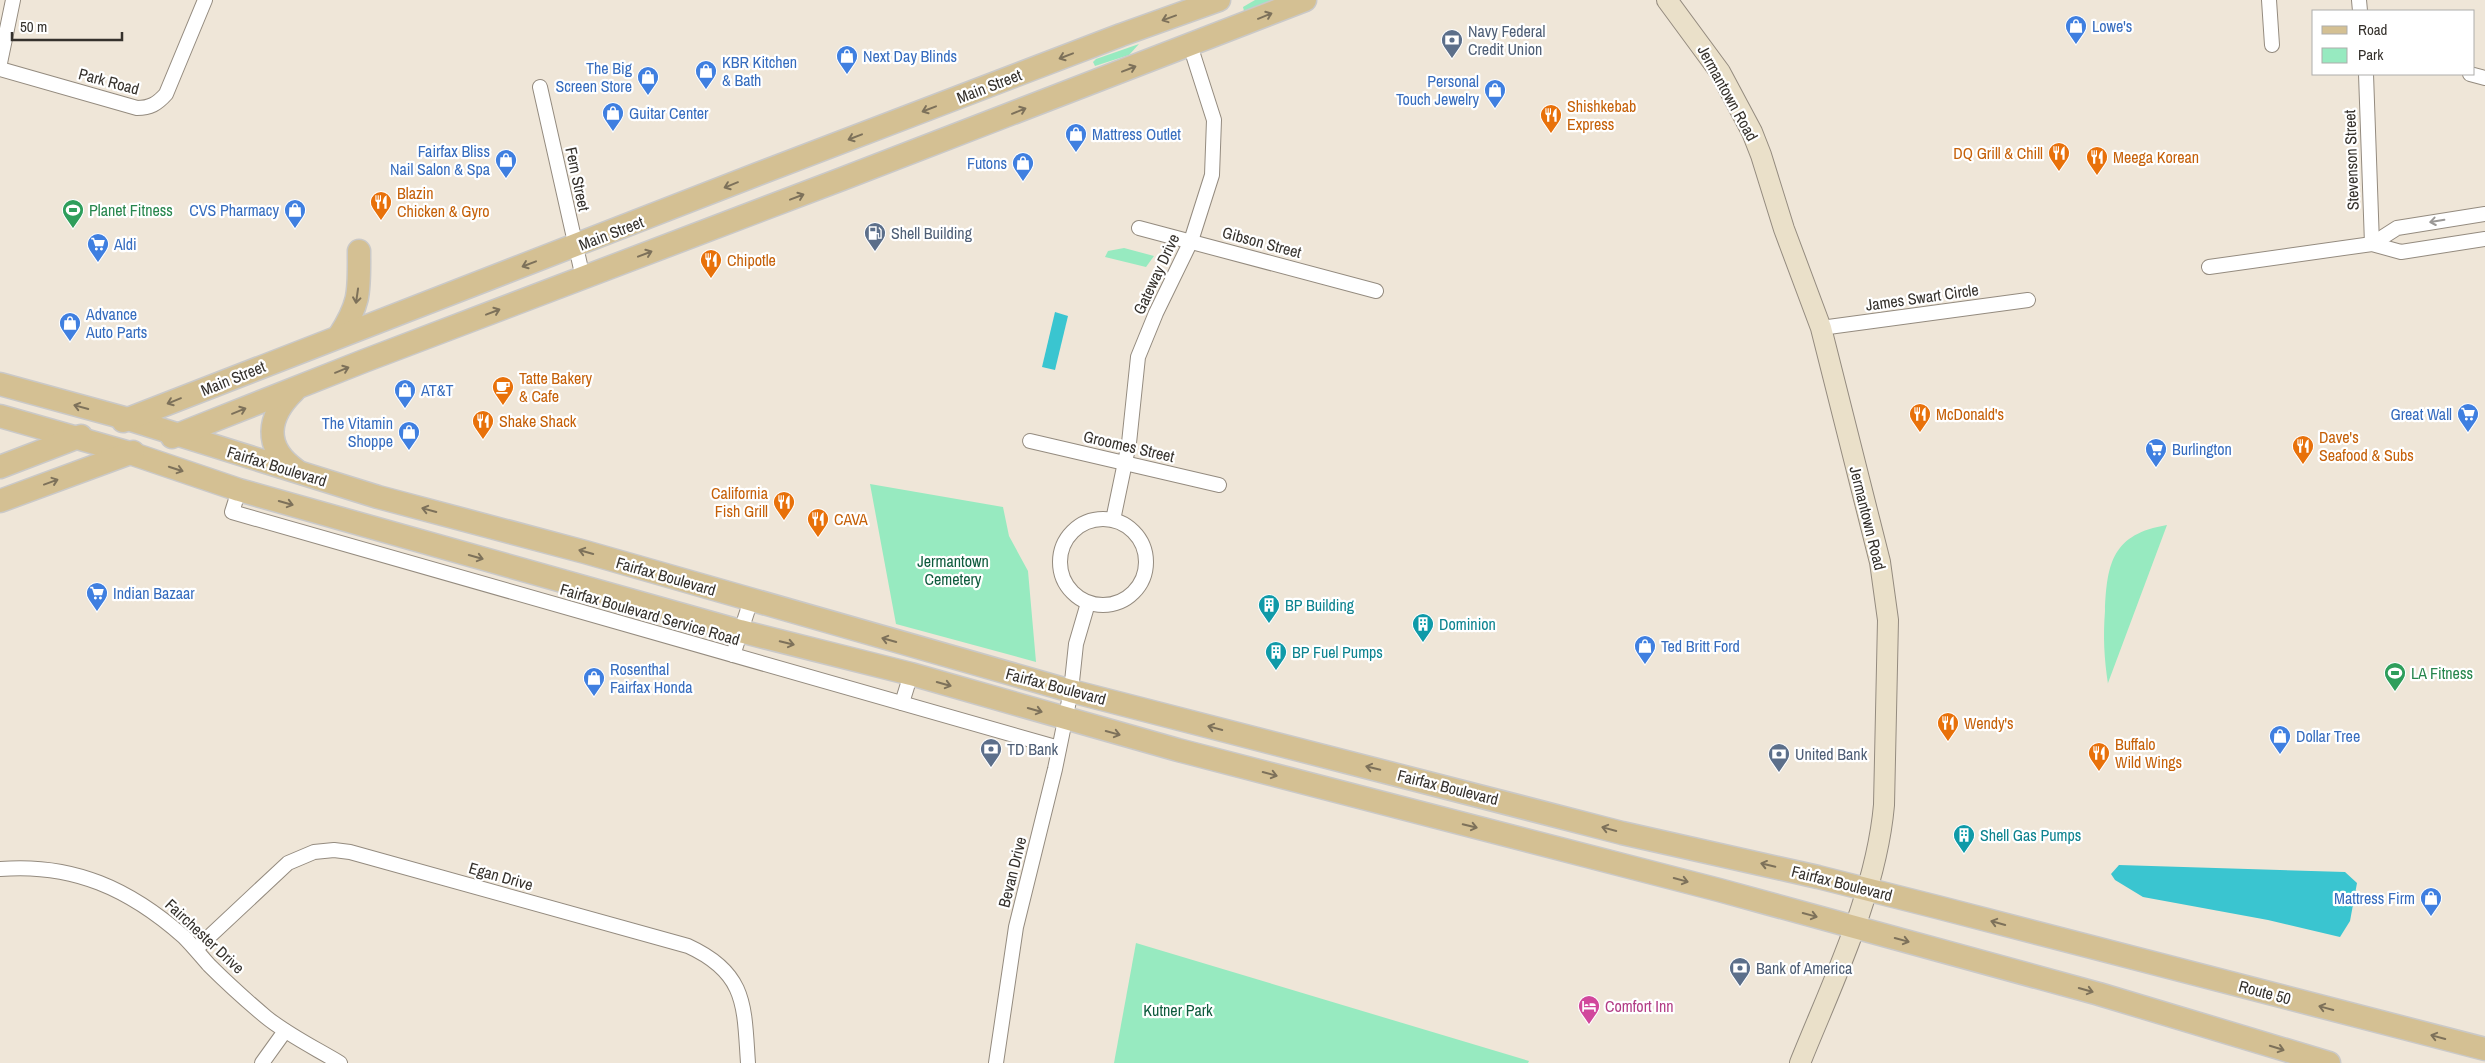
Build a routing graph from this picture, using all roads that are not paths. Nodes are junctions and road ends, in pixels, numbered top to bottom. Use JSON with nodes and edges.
{"nodes":[{"id":1,"x":13,"y":0,"type":"edge"},
{"id":2,"x":204,"y":0,"type":"edge"},
{"id":3,"x":1219,"y":0,"type":"edge"},
{"id":4,"x":1305,"y":0,"type":"edge"},
{"id":5,"x":1667,"y":0,"type":"edge"},
{"id":6,"x":2269,"y":0,"type":"edge"},
{"id":7,"x":2272,"y":44,"type":"dead end"},
{"id":8,"x":1190,"y":45,"type":"junction"},
{"id":9,"x":0,"y":63,"type":"edge"},
{"id":10,"x":0,"y":69,"type":"edge"},
{"id":11,"x":2366,"y":75,"type":"edge"},
{"id":12,"x":540,"y":87,"type":"dead end"},
{"id":13,"x":2485,"y":214,"type":"edge"},
{"id":14,"x":1139,"y":228,"type":"dead end"},
{"id":15,"x":2485,"y":240,"type":"edge"},
{"id":16,"x":1191,"y":242,"type":"junction"},
{"id":17,"x":2372,"y":244,"type":"junction"},
{"id":18,"x":574,"y":247,"type":"junction"},
{"id":19,"x":359,"y":252,"type":"dead end"},
{"id":20,"x":2209,"y":268,"type":"dead end"},
{"id":21,"x":583,"y":278,"type":"junction"},
{"id":22,"x":1376,"y":291,"type":"dead end"},
{"id":23,"x":2028,"y":300,"type":"dead end"},
{"id":24,"x":1821,"y":328,"type":"junction"},
{"id":25,"x":339,"y":336,"type":"junction"},
{"id":26,"x":0,"y":384,"type":"edge"},
{"id":27,"x":296,"y":388,"type":"junction"},
{"id":28,"x":0,"y":416,"type":"edge"},
{"id":29,"x":128,"y":419,"type":"junction"},
{"id":30,"x":178,"y":436,"type":"junction"},
{"id":31,"x":77,"y":438,"type":"junction"},
{"id":32,"x":1030,"y":441,"type":"dead end"},
{"id":33,"x":130,"y":453,"type":"junction"},
{"id":34,"x":1126,"y":464,"type":"junction"},
{"id":35,"x":0,"y":467,"type":"edge"},
{"id":36,"x":299,"y":472,"type":"junction"},
{"id":37,"x":1219,"y":485,"type":"dead end"},
{"id":38,"x":239,"y":490,"type":"junction"},
{"id":39,"x":0,"y":501,"type":"edge"},
{"id":40,"x":1113,"y":520,"type":"junction"},
{"id":41,"x":387,"y":531,"type":"junction"},
{"id":42,"x":382,"y":556,"type":"junction"},
{"id":43,"x":750,"y":600,"type":"junction"},
{"id":44,"x":1088,"y":603,"type":"junction"},
{"id":45,"x":740,"y":631,"type":"junction"},
{"id":46,"x":733,"y":655,"type":"junction"},
{"id":47,"x":911,"y":674,"type":"junction"},
{"id":48,"x":1071,"y":691,"type":"junction"},
{"id":49,"x":902,"y":703,"type":"junction"},
{"id":50,"x":1066,"y":720,"type":"junction"},
{"id":51,"x":1059,"y":748,"type":"junction"},
{"id":52,"x":1437,"y":784,"type":"junction"},
{"id":53,"x":1423,"y":814,"type":"junction"},
{"id":54,"x":1658,"y":841,"type":"junction"},
{"id":55,"x":0,"y":869,"type":"edge"},
{"id":56,"x":1644,"y":870,"type":"junction"},
{"id":57,"x":1866,"y":890,"type":"junction"},
{"id":58,"x":1855,"y":927,"type":"junction"},
{"id":59,"x":2045,"y":936,"type":"joint"},
{"id":60,"x":196,"y":949,"type":"junction"},
{"id":61,"x":285,"y":1031,"type":"junction"},
{"id":62,"x":2485,"y":1049,"type":"edge"},
{"id":63,"x":262,"y":1063,"type":"edge"},
{"id":64,"x":340,"y":1063,"type":"edge"},
{"id":65,"x":748,"y":1063,"type":"edge"},
{"id":66,"x":996,"y":1063,"type":"edge"},
{"id":67,"x":1800,"y":1063,"type":"edge"},
{"id":68,"x":2329,"y":1063,"type":"edge"}],
"edges":[{"from":1,"to":9,"type":"street"},
{"from":2,"to":10,"type":"street","name":"Park Road"},
{"from":3,"to":18,"type":"main road","name":"Main Street","one_way":true},
{"from":8,"to":4,"type":"main road","name":"Main Street","one_way":true},
{"from":5,"to":24,"type":"main road","name":"Jermantown Road"},
{"from":6,"to":7,"type":"street"},
{"from":8,"to":16,"type":"street","name":"Gateway Drive"},
{"from":21,"to":8,"type":"main road","name":"Main Street","one_way":true},
{"from":11,"to":17,"type":"street","name":"Stevenson Street"},
{"from":12,"to":18,"type":"street","name":"Fern Street"},
{"from":13,"to":17,"type":"street","one_way":true},
{"from":14,"to":16,"type":"street","name":"Gibson Street"},
{"from":15,"to":17,"type":"street"},
{"from":16,"to":22,"type":"street","name":"Gibson Street"},
{"from":16,"to":34,"type":"street","name":"Gateway Drive"},
{"from":17,"to":20,"type":"street"},
{"from":18,"to":21,"type":"street","name":"Fern Street"},
{"from":18,"to":25,"type":"main road","name":"Main Street","one_way":true},
{"from":19,"to":25,"type":"main road","one_way":true},
{"from":27,"to":21,"type":"main road","name":"Main Street","one_way":true},
{"from":23,"to":24,"type":"street","name":"James Swart Circle"},
{"from":24,"to":57,"type":"main road","name":"Jermantown Road"},
{"from":25,"to":29,"type":"main road","name":"Main Street","one_way":true},
{"from":29,"to":26,"type":"main road","one_way":true},
{"from":30,"to":27,"type":"main road","name":"Main Street","one_way":true},
{"from":27,"to":36,"type":"main road"},
{"from":28,"to":31,"type":"main road"},
{"from":29,"to":30,"type":"main road","name":"Fairfax Boulevard"},
{"from":29,"to":31,"type":"main road"},
{"from":30,"to":33,"type":"main road","name":"Main Street"},
{"from":30,"to":36,"type":"main road","name":"Fairfax Boulevard"},
{"from":31,"to":33,"type":"main road","name":"Fairfax Boulevard"},
{"from":31,"to":35,"type":"main road"},
{"from":32,"to":34,"type":"street","name":"Groomes Street"},
{"from":33,"to":38,"type":"main road","name":"Fairfax Boulevard","one_way":true},
{"from":39,"to":33,"type":"main road","one_way":true},
{"from":34,"to":37,"type":"street","name":"Groomes Street"},
{"from":34,"to":40,"type":"street","name":"Gateway Drive"},
{"from":43,"to":36,"type":"main road","name":"Fairfax Boulevard","one_way":true},
{"from":38,"to":41,"type":"main road","name":"Fairfax Boulevard","one_way":true},
{"from":38,"to":42,"type":"street","name":"Fairfax Boulevard Service Road"},
{"from":40,"to":44,"type":"street"},
{"from":40,"to":44,"type":"street"},
{"from":41,"to":42,"type":"street"},
{"from":41,"to":45,"type":"main road","name":"Fairfax Boulevard","one_way":true},
{"from":42,"to":46,"type":"street","name":"Fairfax Boulevard Service Road"},
{"from":43,"to":45,"type":"street"},
{"from":48,"to":43,"type":"main road","name":"Fairfax Boulevard","one_way":true},
{"from":44,"to":48,"type":"street"},
{"from":45,"to":46,"type":"street"},
{"from":45,"to":47,"type":"main road","name":"Fairfax Boulevard","one_way":true},
{"from":46,"to":49,"type":"street","name":"Fairfax Boulevard Service Road"},
{"from":47,"to":49,"type":"street"},
{"from":47,"to":50,"type":"main road","name":"Fairfax Boulevard","one_way":true},
{"from":48,"to":50,"type":"street","name":"Bevan Drive"},
{"from":52,"to":48,"type":"main road","name":"Fairfax Boulevard","one_way":true},
{"from":49,"to":51,"type":"street","name":"Fairfax Boulevard Service Road"},
{"from":50,"to":51,"type":"street","name":"Bevan Drive"},
{"from":50,"to":53,"type":"main road","name":"Fairfax Boulevard","one_way":true},
{"from":51,"to":66,"type":"street","name":"Bevan Drive"},
{"from":52,"to":53,"type":"main road"},
{"from":54,"to":52,"type":"main road","name":"Fairfax Boulevard","one_way":true},
{"from":53,"to":56,"type":"main road","name":"Fairfax Boulevard","one_way":true},
{"from":54,"to":56,"type":"main road"},
{"from":57,"to":54,"type":"main road","name":"Fairfax Boulevard","one_way":true},
{"from":55,"to":60,"type":"street","name":"Fairchester Drive"},
{"from":56,"to":58,"type":"main road","name":"Fairfax Boulevard","one_way":true},
{"from":57,"to":58,"type":"main road","name":"Jermantown Road"},
{"from":59,"to":57,"type":"main road","name":"Fairfax Boulevard","one_way":true},
{"from":58,"to":67,"type":"main road","name":"Jermantown Road"},
{"from":58,"to":68,"type":"main road","name":"Fairfax Boulevard","one_way":true},
{"from":62,"to":59,"type":"main road","name":"Route 50","one_way":true},
{"from":60,"to":61,"type":"street","name":"Fairchester Drive"},
{"from":60,"to":65,"type":"street","name":"Egan Drive"},
{"from":61,"to":63,"type":"street"},
{"from":61,"to":64,"type":"street","name":"Fairchester Drive"}]}
